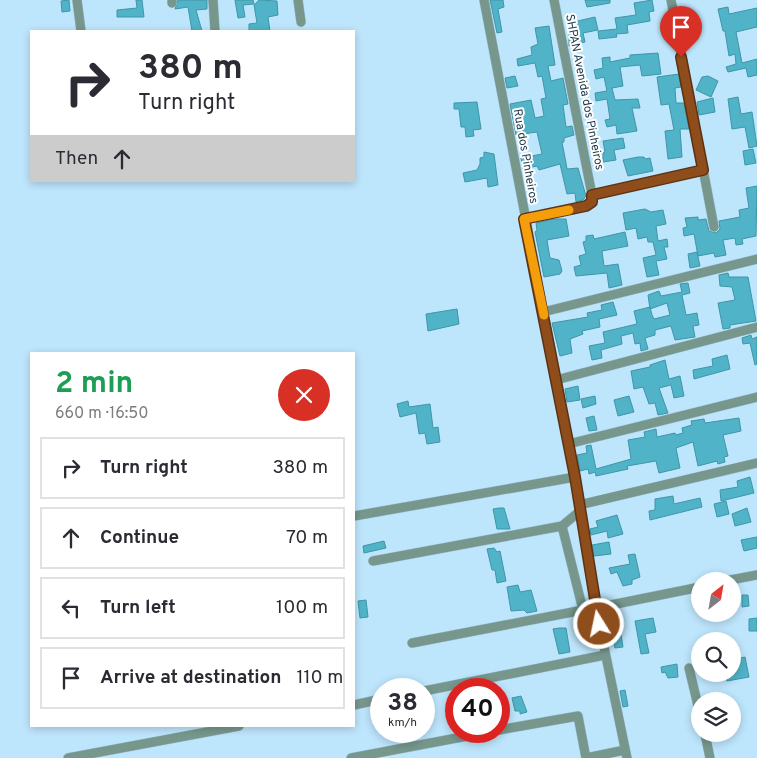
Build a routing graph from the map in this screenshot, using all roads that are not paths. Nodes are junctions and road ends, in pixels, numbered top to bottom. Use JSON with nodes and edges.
{"nodes":[{"id":1,"x":77,"y":0,"type":"edge"},
{"id":2,"x":212,"y":0,"type":"edge"},
{"id":3,"x":298,"y":0,"type":"edge"},
{"id":4,"x":484,"y":0,"type":"edge"},
{"id":5,"x":554,"y":0,"type":"edge"},
{"id":6,"x":670,"y":0,"type":"edge"},
{"id":7,"x":301,"y":22,"type":"dead end"},
{"id":8,"x":81,"y":30,"type":"edge"},
{"id":9,"x":215,"y":30,"type":"edge"},
{"id":10,"x":703,"y":170,"type":"junction"},
{"id":11,"x":592,"y":195,"type":"junction"},
{"id":12,"x":524,"y":219,"type":"junction"},
{"id":13,"x":714,"y":227,"type":"dead end"},
{"id":14,"x":757,"y":259,"type":"edge"},
{"id":15,"x":543,"y":312,"type":"junction"},
{"id":16,"x":757,"y":327,"type":"edge"},
{"id":17,"x":556,"y":380,"type":"junction"},
{"id":18,"x":757,"y":397,"type":"edge"},
{"id":19,"x":568,"y":444,"type":"junction"},
{"id":20,"x":757,"y":463,"type":"edge"},
{"id":21,"x":575,"y":477,"type":"junction"},
{"id":22,"x":579,"y":508,"type":"junction"},
{"id":23,"x":355,"y":516,"type":"edge"},
{"id":24,"x":562,"y":526,"type":"junction"},
{"id":25,"x":373,"y":561,"type":"dead end"},
{"id":26,"x":757,"y":575,"type":"edge"},
{"id":27,"x":741,"y":578,"type":"edge"},
{"id":28,"x":691,"y":588,"type":"edge"},
{"id":29,"x":596,"y":608,"type":"junction"},
{"id":30,"x":412,"y":642,"type":"dead end"},
{"id":31,"x":605,"y":655,"type":"junction"},
{"id":32,"x":689,"y":668,"type":"dead end"},
{"id":33,"x":435,"y":689,"type":"edge"},
{"id":34,"x":695,"y":692,"type":"edge"},
{"id":35,"x":370,"y":701,"type":"edge"},
{"id":36,"x":355,"y":705,"type":"edge"},
{"id":37,"x":234,"y":727,"type":"edge"},
{"id":38,"x":510,"y":728,"type":"edge"},
{"id":39,"x":445,"y":740,"type":"edge"},
{"id":40,"x":707,"y":742,"type":"edge"},
{"id":41,"x":626,"y":754,"type":"edge"},
{"id":42,"x":68,"y":758,"type":"edge"},
{"id":43,"x":351,"y":758,"type":"edge"},
{"id":44,"x":586,"y":758,"type":"edge"},
{"id":45,"x":710,"y":758,"type":"edge"}],
"edges":[{"from":1,"to":8,"type":"street"},
{"from":2,"to":9,"type":"street"},
{"from":3,"to":7,"type":"street"},
{"from":4,"to":12,"type":"street","name":"Rua dos Pinheiros"},
{"from":5,"to":11,"type":"street","name":"SHPAN Avenida dos Pinheiros"},
{"from":6,"to":10,"type":"street"},
{"from":10,"to":11,"type":"street"},
{"from":10,"to":13,"type":"street"},
{"from":11,"to":12,"type":"street"},
{"from":12,"to":15,"type":"street","name":"Rua dos Pinheiros"},
{"from":14,"to":15,"type":"street"},
{"from":15,"to":17,"type":"street","name":"Rua dos Pinheiros"},
{"from":16,"to":17,"type":"street"},
{"from":17,"to":19,"type":"street","name":"Rua dos Pinheiros"},
{"from":18,"to":19,"type":"street"},
{"from":19,"to":21,"type":"street","name":"Rua dos Pinheiros"},
{"from":20,"to":22,"type":"street"},
{"from":21,"to":22,"type":"street","name":"Rua dos Pinheiros"},
{"from":21,"to":23,"type":"street"},
{"from":22,"to":24,"type":"street"},
{"from":22,"to":29,"type":"street","name":"Rua dos Pinheiros"},
{"from":24,"to":25,"type":"street"},
{"from":24,"to":30,"type":"street"},
{"from":26,"to":27,"type":"street"},
{"from":28,"to":29,"type":"street"},
{"from":29,"to":31,"type":"street","name":"Rua dos Pinheiros"},
{"from":31,"to":33,"type":"street"},
{"from":31,"to":41,"type":"street","name":"Rua dos Pinheiros"},
{"from":32,"to":34,"type":"street"},
{"from":35,"to":36,"type":"street"},
{"from":37,"to":42,"type":"street"},
{"from":38,"to":44,"type":"street"},
{"from":39,"to":43,"type":"street"},
{"from":40,"to":45,"type":"street"},
{"from":41,"to":44,"type":"street"}]}
